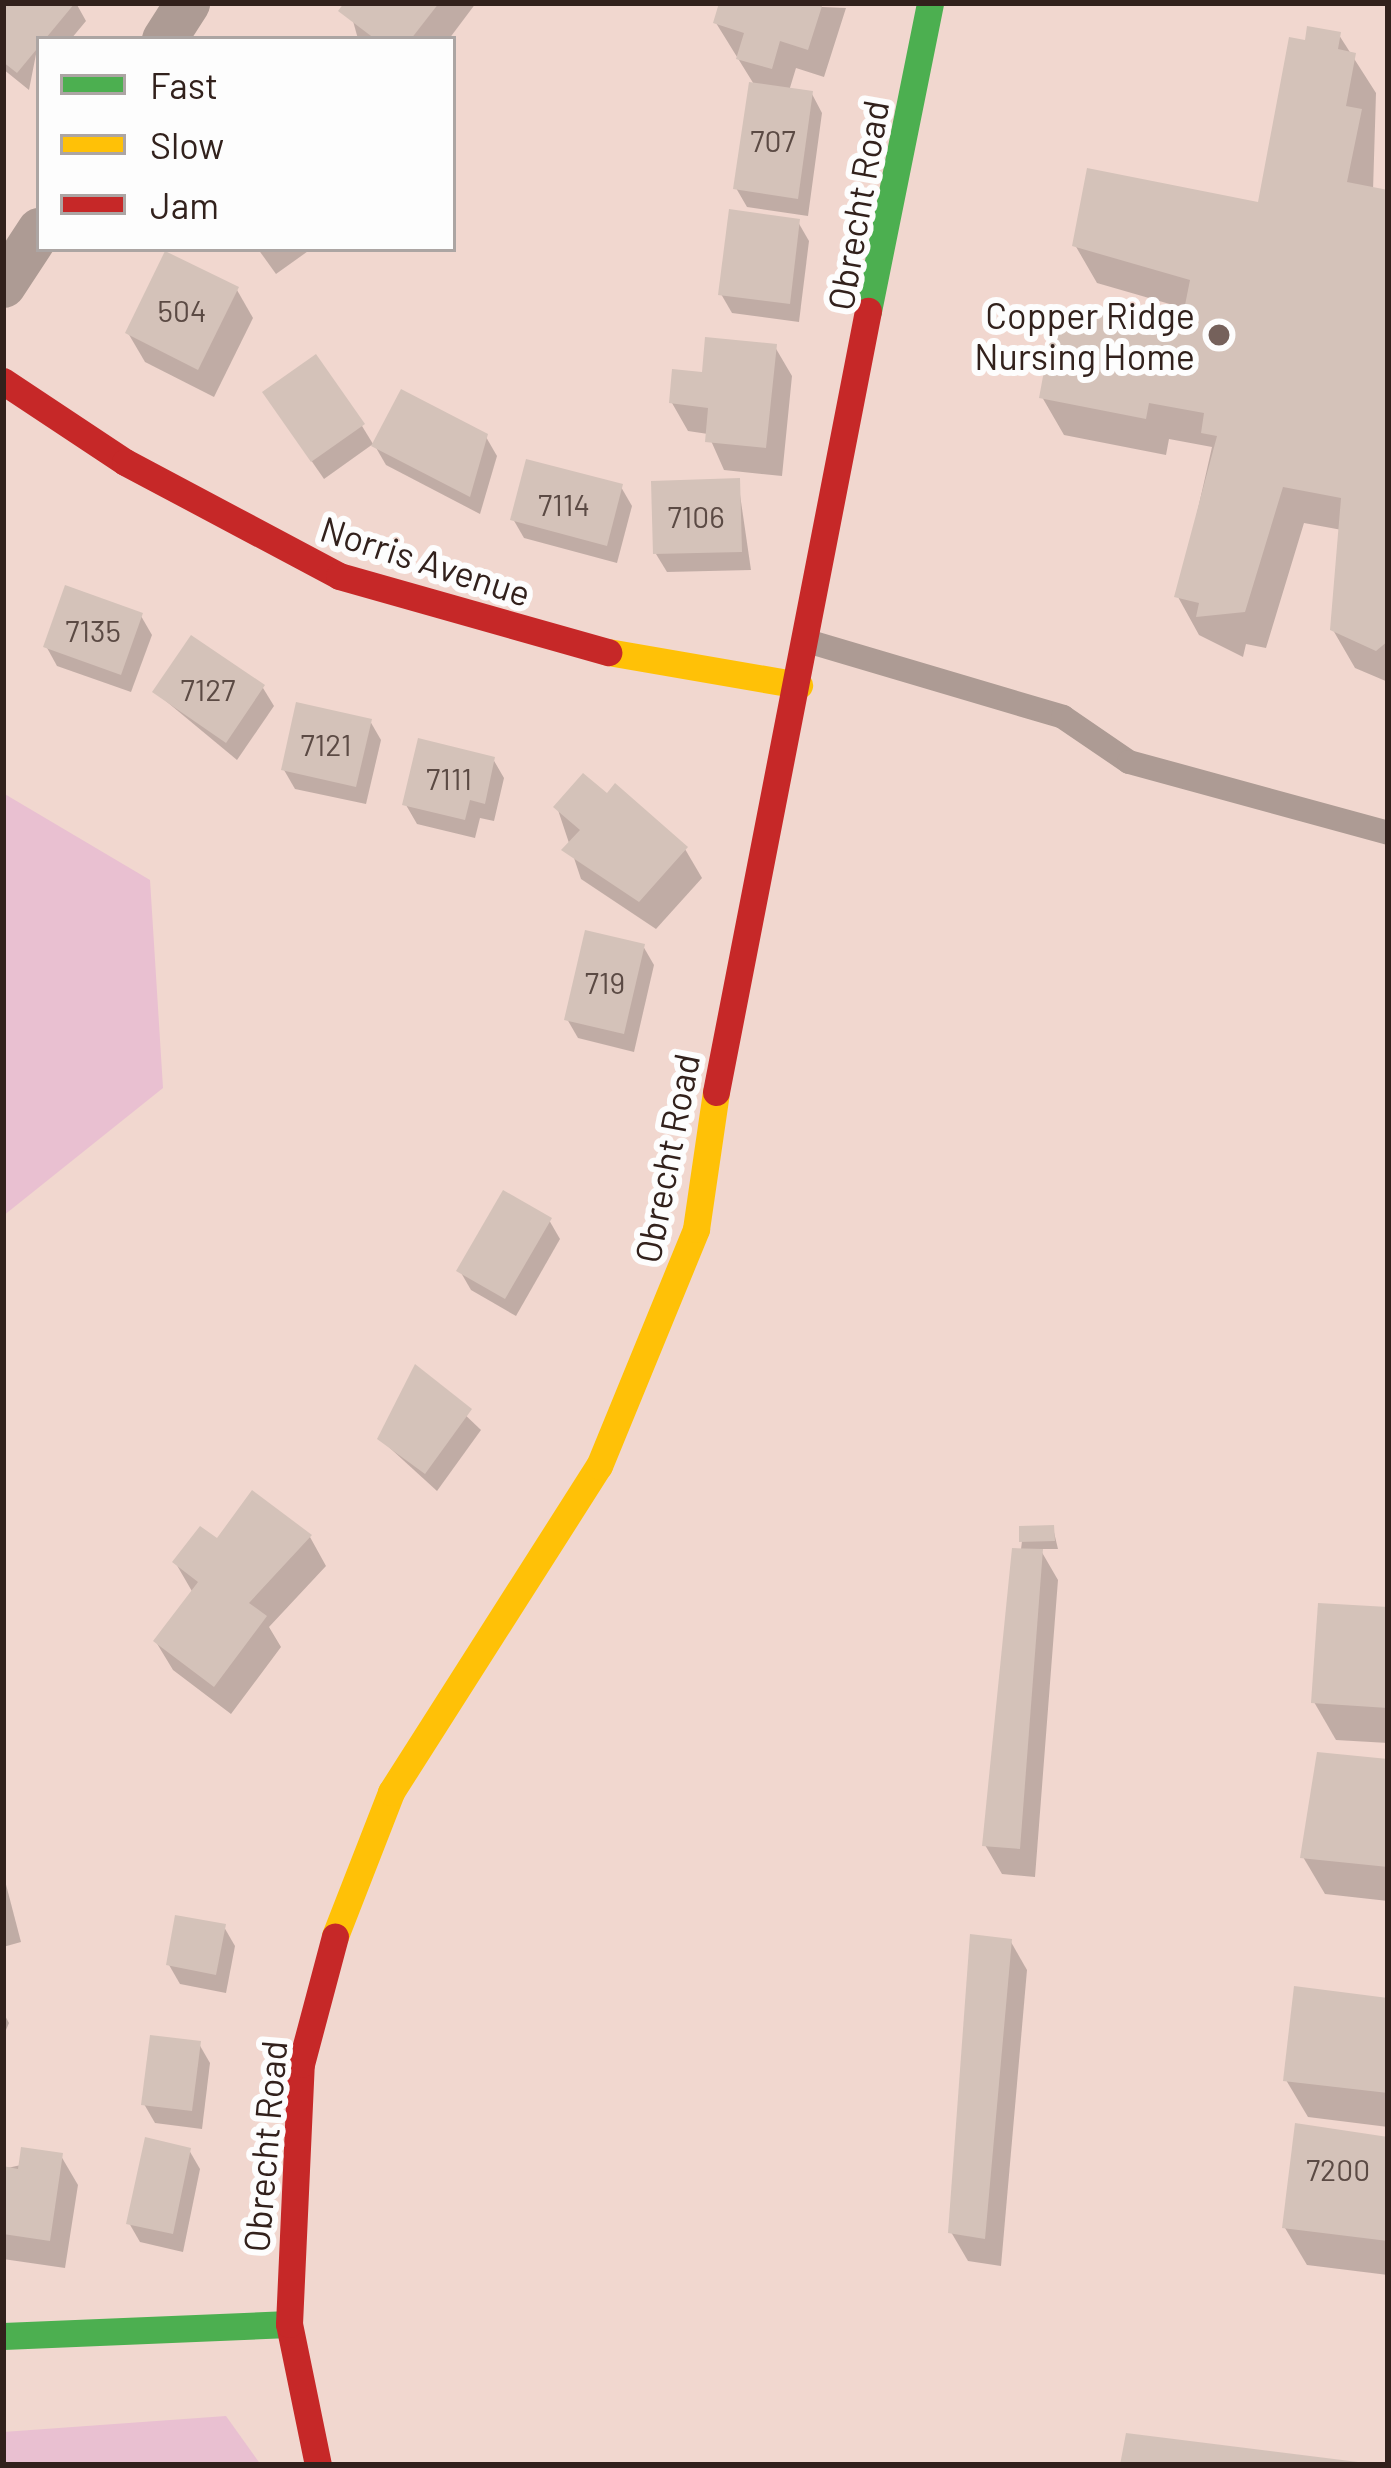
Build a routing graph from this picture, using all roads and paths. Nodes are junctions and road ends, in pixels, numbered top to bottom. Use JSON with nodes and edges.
{"nodes":[{"id":1,"x":187,"y":3,"type":"edge"},
{"id":2,"x":930,"y":3,"type":"edge"},
{"id":3,"x":166,"y":36,"type":"edge"},
{"id":4,"x":36,"y":235,"type":"edge"},
{"id":5,"x":3,"y":285,"type":"edge"},
{"id":6,"x":3,"y":381,"type":"edge"},
{"id":7,"x":807,"y":641,"type":"junction"},
{"id":8,"x":799,"y":685,"type":"junction"},
{"id":9,"x":1388,"y":833,"type":"edge"},
{"id":10,"x":289,"y":2324,"type":"junction"},
{"id":11,"x":3,"y":2336,"type":"edge"},
{"id":12,"x":318,"y":2465,"type":"edge"}],
"edges":[{"from":1,"to":3,"type":"street"},
{"from":2,"to":7,"type":"street","name":"Obrecht Road"},
{"from":4,"to":5,"type":"street"},
{"from":6,"to":8,"type":"street","name":"Norris Avenue"},
{"from":7,"to":8,"type":"street","name":"Obrecht Road"},
{"from":7,"to":9,"type":"lane"},
{"from":8,"to":10,"type":"street","name":"Obrecht Road"},
{"from":10,"to":11,"type":"street"},
{"from":10,"to":12,"type":"street","name":"Obrecht Road"}]}
